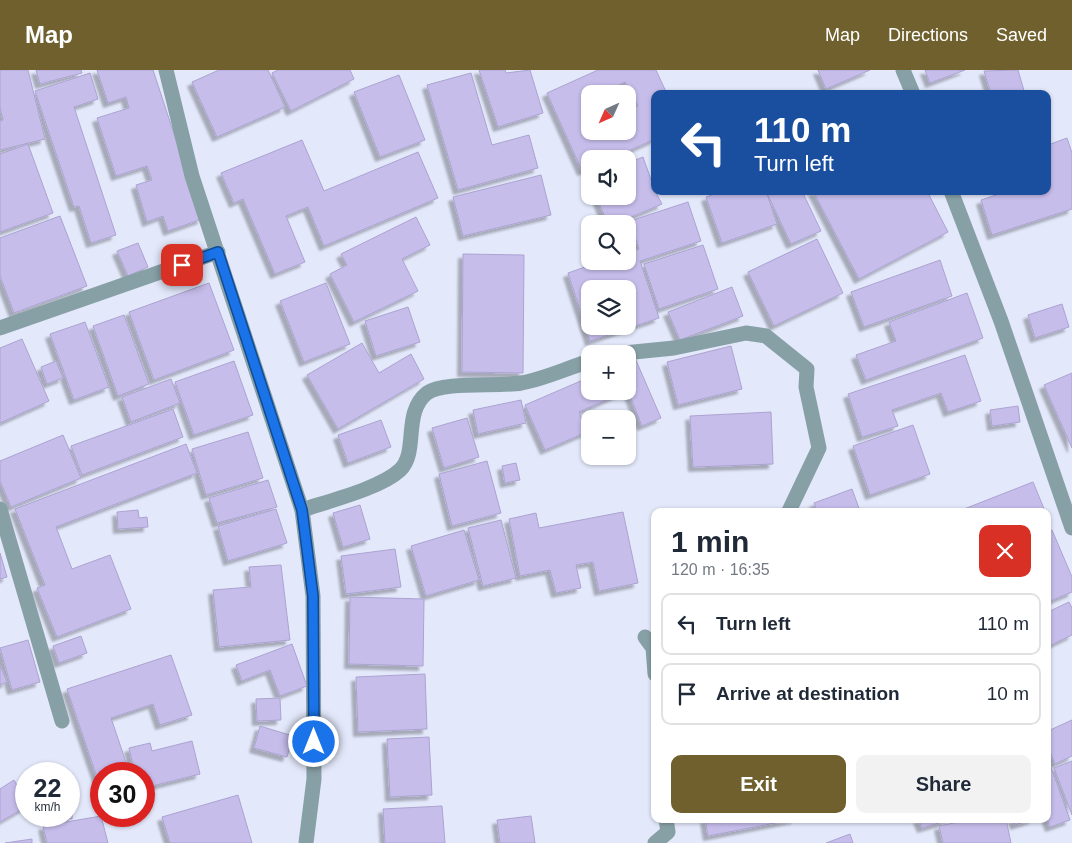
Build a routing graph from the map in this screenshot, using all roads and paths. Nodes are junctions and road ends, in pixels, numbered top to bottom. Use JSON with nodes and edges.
{"nodes":[{"id":1,"x":166,"y":70,"type":"edge"},
{"id":2,"x":903,"y":70,"type":"edge"},
{"id":3,"x":910,"y":90,"type":"edge"},
{"id":4,"x":953,"y":195,"type":"edge"},
{"id":5,"x":218,"y":252,"type":"junction"},
{"id":6,"x":0,"y":328,"type":"edge"},
{"id":7,"x":636,"y":352,"type":"edge"},
{"id":8,"x":581,"y":364,"type":"edge"},
{"id":9,"x":790,"y":508,"type":"edge"},
{"id":10,"x":0,"y":509,"type":"edge"},
{"id":11,"x":302,"y":510,"type":"junction"},
{"id":12,"x":1072,"y":528,"type":"edge"},
{"id":13,"x":651,"y":638,"type":"edge"},
{"id":14,"x":651,"y":645,"type":"edge"},
{"id":15,"x":62,"y":721,"type":"dead end"},
{"id":16,"x":667,"y":823,"type":"edge"},
{"id":17,"x":306,"y":843,"type":"edge"},
{"id":18,"x":654,"y":843,"type":"edge"}],
"edges":[{"from":1,"to":5,"type":"street"},
{"from":2,"to":3,"type":"street"},
{"from":4,"to":12,"type":"street"},
{"from":5,"to":6,"type":"street"},
{"from":5,"to":11,"type":"street"},
{"from":7,"to":9,"type":"street"},
{"from":8,"to":11,"type":"street"},
{"from":10,"to":15,"type":"street"},
{"from":11,"to":17,"type":"street"},
{"from":13,"to":14,"type":"street"},
{"from":16,"to":18,"type":"street"}]}
